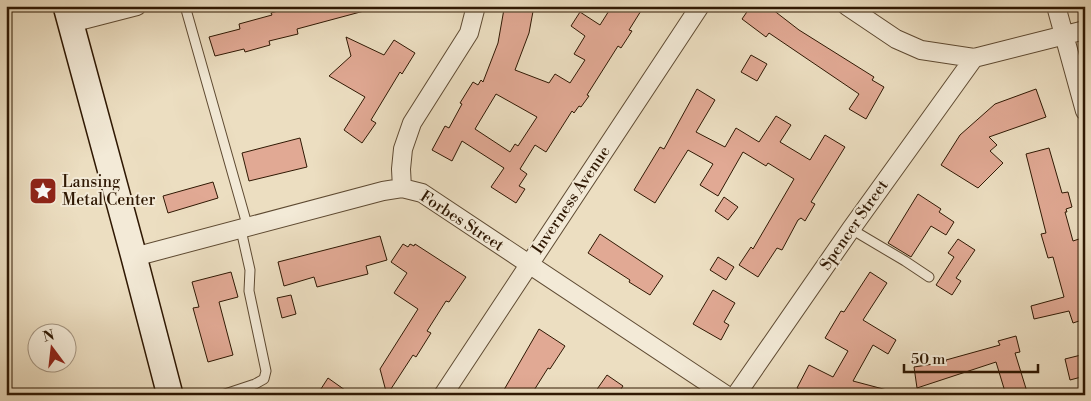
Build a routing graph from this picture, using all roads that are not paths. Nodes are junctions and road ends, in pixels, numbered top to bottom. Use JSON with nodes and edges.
{"nodes":[{"id":1,"x":137,"y":6,"type":"edge"},
{"id":2,"x":185,"y":6,"type":"edge"},
{"id":3,"x":476,"y":6,"type":"edge"},
{"id":4,"x":700,"y":6,"type":"edge"},
{"id":5,"x":847,"y":6,"type":"edge"},
{"id":6,"x":1056,"y":6,"type":"edge"},
{"id":7,"x":68,"y":15,"type":"edge"},
{"id":8,"x":1085,"y":30,"type":"edge"},
{"id":9,"x":1065,"y":35,"type":"junction"},
{"id":10,"x":974,"y":58,"type":"junction"},
{"id":11,"x":1085,"y":111,"type":"edge"},
{"id":12,"x":402,"y":188,"type":"junction"},
{"id":13,"x":244,"y":229,"type":"junction"},
{"id":14,"x":851,"y":229,"type":"junction"},
{"id":15,"x":134,"y":256,"type":"junction"},
{"id":16,"x":529,"y":264,"type":"junction"},
{"id":17,"x":929,"y":277,"type":"dead end"},
{"id":18,"x":170,"y":395,"type":"edge"},
{"id":19,"x":222,"y":395,"type":"edge"},
{"id":20,"x":443,"y":395,"type":"edge"},
{"id":21,"x":726,"y":395,"type":"edge"},
{"id":22,"x":736,"y":395,"type":"edge"}],
"edges":[{"from":1,"to":7,"type":"street"},
{"from":2,"to":13,"type":"lane"},
{"from":3,"to":12,"type":"street"},
{"from":4,"to":16,"type":"street","name":"Inverness Avenue"},
{"from":5,"to":10,"type":"street"},
{"from":6,"to":9,"type":"street"},
{"from":7,"to":15,"type":"street"},
{"from":8,"to":9,"type":"street"},
{"from":9,"to":10,"type":"street"},
{"from":9,"to":11,"type":"street"},
{"from":10,"to":14,"type":"street","name":"Spencer Street"},
{"from":12,"to":13,"type":"street","name":"Forbes Street"},
{"from":12,"to":16,"type":"street","name":"Forbes Street"},
{"from":13,"to":15,"type":"street","name":"Forbes Street"},
{"from":13,"to":19,"type":"lane"},
{"from":14,"to":17,"type":"lane"},
{"from":14,"to":22,"type":"street","name":"Spencer Street"},
{"from":15,"to":18,"type":"street"},
{"from":16,"to":20,"type":"street","name":"Inverness Avenue"},
{"from":16,"to":21,"type":"street","name":"Forbes Street"}]}
